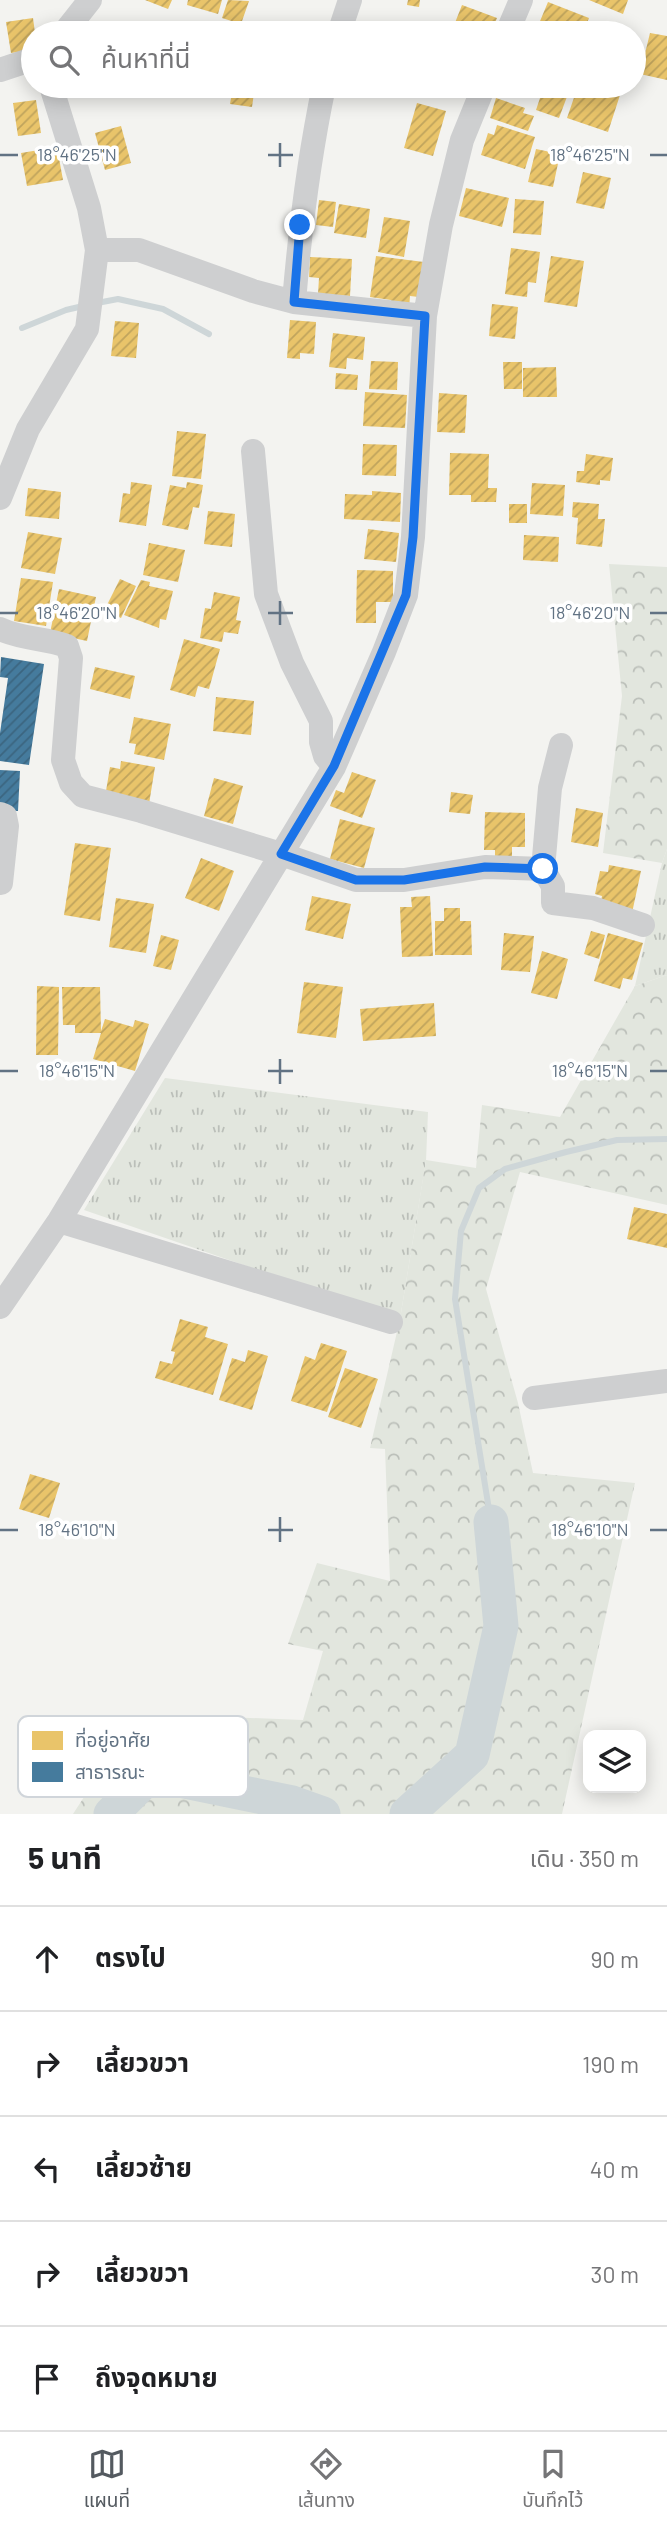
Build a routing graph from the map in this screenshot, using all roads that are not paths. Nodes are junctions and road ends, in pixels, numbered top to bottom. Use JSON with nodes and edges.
{"nodes":[{"id":1,"x":90,"y":0,"type":"edge"},
{"id":2,"x":350,"y":0,"type":"edge"},
{"id":3,"x":521,"y":0,"type":"edge"},
{"id":4,"x":73,"y":21,"type":"edge"},
{"id":5,"x":343,"y":21,"type":"edge"},
{"id":6,"x":512,"y":21,"type":"edge"},
{"id":7,"x":21,"y":63,"type":"edge"},
{"id":8,"x":0,"y":70,"type":"edge"},
{"id":9,"x":55,"y":98,"type":"edge"},
{"id":10,"x":321,"y":98,"type":"edge"},
{"id":11,"x":479,"y":98,"type":"edge"},
{"id":12,"x":96,"y":258,"type":"junction"},
{"id":13,"x":294,"y":302,"type":"junction"},
{"id":14,"x":425,"y":316,"type":"junction"},
{"id":15,"x":253,"y":451,"type":"dead end"},
{"id":16,"x":0,"y":498,"type":"edge"},
{"id":17,"x":0,"y":629,"type":"edge"},
{"id":18,"x":561,"y":745,"type":"dead end"},
{"id":19,"x":334,"y":766,"type":"junction"},
{"id":20,"x":0,"y":814,"type":"edge"},
{"id":21,"x":281,"y":854,"type":"junction"},
{"id":22,"x":543,"y":869,"type":"junction"},
{"id":23,"x":1,"y":883,"type":"edge"},
{"id":24,"x":643,"y":925,"type":"dead end"},
{"id":25,"x":59,"y":1221,"type":"junction"},
{"id":26,"x":0,"y":1307,"type":"edge"},
{"id":27,"x":391,"y":1322,"type":"dead end"},
{"id":28,"x":667,"y":1381,"type":"edge"},
{"id":29,"x":534,"y":1398,"type":"dead end"}],
"edges":[{"from":1,"to":4,"type":"street"},
{"from":2,"to":5,"type":"street"},
{"from":3,"to":6,"type":"street"},
{"from":7,"to":8,"type":"street"},
{"from":9,"to":12,"type":"street"},
{"from":10,"to":13,"type":"street"},
{"from":11,"to":14,"type":"street"},
{"from":12,"to":13,"type":"street"},
{"from":12,"to":16,"type":"street"},
{"from":13,"to":14,"type":"street"},
{"from":14,"to":19,"type":"street"},
{"from":15,"to":19,"type":"street"},
{"from":17,"to":21,"type":"street"},
{"from":18,"to":22,"type":"street"},
{"from":19,"to":21,"type":"street"},
{"from":20,"to":23,"type":"street"},
{"from":21,"to":22,"type":"street"},
{"from":21,"to":25,"type":"street"},
{"from":22,"to":24,"type":"street"},
{"from":25,"to":26,"type":"street"},
{"from":25,"to":27,"type":"street"},
{"from":28,"to":29,"type":"street"}]}
